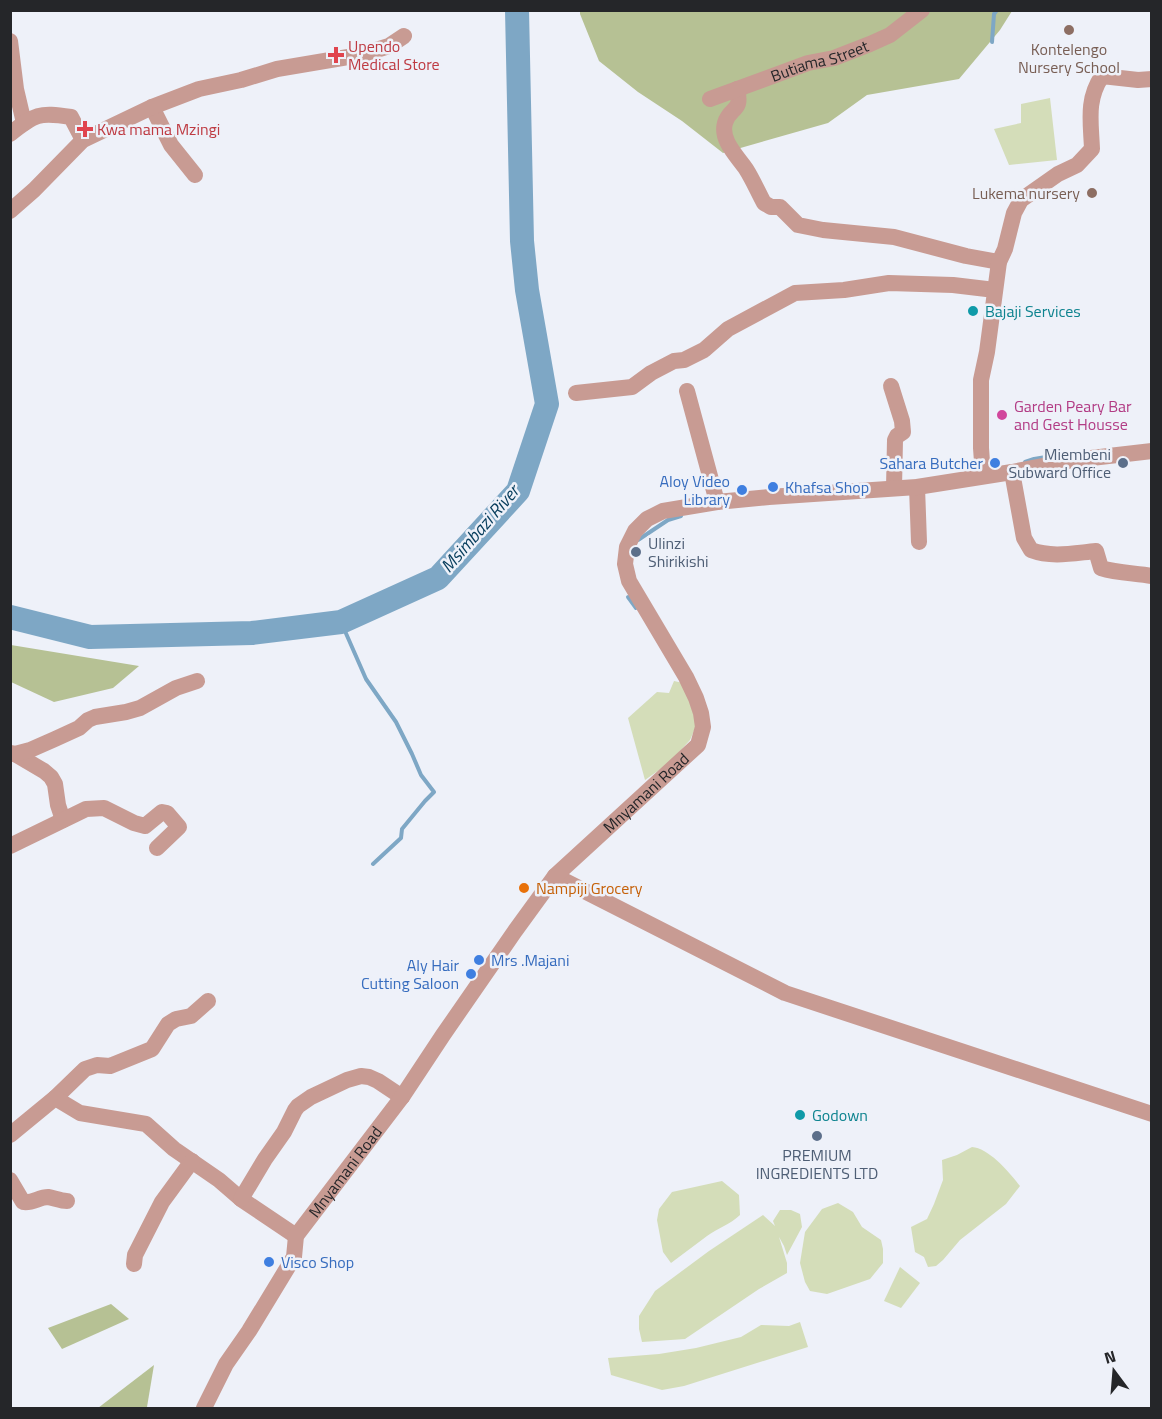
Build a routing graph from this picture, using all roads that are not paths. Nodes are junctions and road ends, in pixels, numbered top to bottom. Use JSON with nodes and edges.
{"nodes":[{"id":1,"x":922,"y":10,"type":"edge"},
{"id":2,"x":404,"y":36,"type":"dead end"},
{"id":3,"x":10,"y":41,"type":"edge"},
{"id":4,"x":1152,"y":79,"type":"edge"},
{"id":5,"x":737,"y":89,"type":"junction"},
{"id":6,"x":710,"y":99,"type":"dead end"},
{"id":7,"x":152,"y":107,"type":"junction"},
{"id":8,"x":24,"y":123,"type":"junction"},
{"id":9,"x":10,"y":134,"type":"edge"},
{"id":10,"x":83,"y":140,"type":"junction"},
{"id":11,"x":195,"y":175,"type":"dead end"},
{"id":12,"x":10,"y":211,"type":"edge"},
{"id":13,"x":999,"y":262,"type":"junction"},
{"id":14,"x":995,"y":290,"type":"junction"},
{"id":15,"x":891,"y":386,"type":"dead end"},
{"id":16,"x":687,"y":391,"type":"dead end"},
{"id":17,"x":576,"y":393,"type":"dead end"},
{"id":18,"x":1152,"y":451,"type":"edge"},
{"id":19,"x":1012,"y":472,"type":"junction"},
{"id":20,"x":983,"y":476,"type":"junction"},
{"id":21,"x":917,"y":487,"type":"junction"},
{"id":22,"x":894,"y":488,"type":"junction"},
{"id":23,"x":717,"y":502,"type":"junction"},
{"id":24,"x":920,"y":542,"type":"dead end"},
{"id":25,"x":1152,"y":576,"type":"edge"},
{"id":26,"x":197,"y":681,"type":"dead end"},
{"id":27,"x":13,"y":753,"type":"edge"},
{"id":28,"x":63,"y":820,"type":"junction"},
{"id":29,"x":10,"y":846,"type":"edge"},
{"id":30,"x":157,"y":848,"type":"dead end"},
{"id":31,"x":555,"y":876,"type":"junction"},
{"id":32,"x":208,"y":1001,"type":"dead end"},
{"id":33,"x":402,"y":1097,"type":"junction"},
{"id":34,"x":55,"y":1098,"type":"junction"},
{"id":35,"x":1152,"y":1114,"type":"edge"},
{"id":36,"x":10,"y":1135,"type":"edge"},
{"id":37,"x":192,"y":1161,"type":"junction"},
{"id":38,"x":10,"y":1180,"type":"edge"},
{"id":39,"x":242,"y":1199,"type":"junction"},
{"id":40,"x":67,"y":1201,"type":"dead end"},
{"id":41,"x":296,"y":1236,"type":"junction"},
{"id":42,"x":134,"y":1264,"type":"dead end"},
{"id":43,"x":204,"y":1408,"type":"edge"}],
"edges":[{"from":1,"to":5,"type":"street","name":"Butiama Street"},
{"from":2,"to":7,"type":"street"},
{"from":3,"to":8,"type":"street"},
{"from":4,"to":13,"type":"street"},
{"from":5,"to":6,"type":"street","name":"Butiama Street"},
{"from":5,"to":13,"type":"street"},
{"from":7,"to":10,"type":"street"},
{"from":7,"to":11,"type":"street"},
{"from":8,"to":9,"type":"street"},
{"from":8,"to":10,"type":"street"},
{"from":10,"to":12,"type":"street"},
{"from":13,"to":14,"type":"street"},
{"from":14,"to":17,"type":"street"},
{"from":14,"to":20,"type":"street"},
{"from":15,"to":22,"type":"street"},
{"from":16,"to":23,"type":"street"},
{"from":18,"to":19,"type":"street","name":"Mnyamani Road"},
{"from":19,"to":20,"type":"street","name":"Mnyamani Road"},
{"from":19,"to":25,"type":"street"},
{"from":20,"to":21,"type":"street","name":"Mnyamani Road"},
{"from":21,"to":22,"type":"street","name":"Mnyamani Road"},
{"from":21,"to":24,"type":"street"},
{"from":22,"to":23,"type":"street","name":"Mnyamani Road"},
{"from":23,"to":31,"type":"street","name":"Mnyamani Road"},
{"from":26,"to":27,"type":"street"},
{"from":27,"to":28,"type":"street"},
{"from":28,"to":29,"type":"street"},
{"from":28,"to":30,"type":"street"},
{"from":31,"to":33,"type":"street","name":"Mnyamani Road"},
{"from":31,"to":35,"type":"street"},
{"from":32,"to":34,"type":"street"},
{"from":33,"to":39,"type":"street"},
{"from":33,"to":41,"type":"street","name":"Mnyamani Road"},
{"from":34,"to":36,"type":"street"},
{"from":34,"to":37,"type":"street"},
{"from":37,"to":39,"type":"street"},
{"from":37,"to":42,"type":"street"},
{"from":38,"to":40,"type":"street"},
{"from":39,"to":41,"type":"street"},
{"from":41,"to":43,"type":"street","name":"Mnyamani Road"}]}
